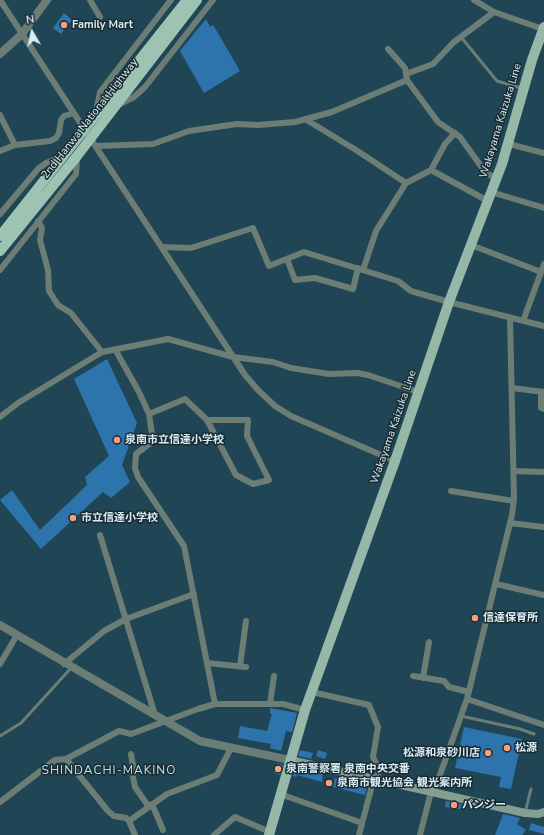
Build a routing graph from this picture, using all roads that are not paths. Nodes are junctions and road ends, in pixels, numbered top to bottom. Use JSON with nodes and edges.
{"nodes":[{"id":1,"x":0,"y":0,"type":"edge"},
{"id":2,"x":47,"y":0,"type":"edge"},
{"id":3,"x":90,"y":0,"type":"edge"},
{"id":4,"x":171,"y":0,"type":"edge"},
{"id":5,"x":187,"y":0,"type":"edge"},
{"id":6,"x":197,"y":0,"type":"edge"},
{"id":7,"x":213,"y":0,"type":"edge"},
{"id":8,"x":474,"y":0,"type":"edge"},
{"id":9,"x":494,"y":12,"type":"junction"},
{"id":10,"x":100,"y":17,"type":"dead end"},
{"id":11,"x":544,"y":28,"type":"edge"},
{"id":12,"x":22,"y":34,"type":"junction"},
{"id":13,"x":461,"y":37,"type":"junction"},
{"id":14,"x":388,"y":49,"type":"dead end"},
{"id":15,"x":0,"y":54,"type":"edge"},
{"id":16,"x":407,"y":77,"type":"junction"},
{"id":17,"x":524,"y":89,"type":"junction"},
{"id":18,"x":116,"y":106,"type":"junction"},
{"id":19,"x":74,"y":113,"type":"junction"},
{"id":20,"x":96,"y":114,"type":"junction"},
{"id":21,"x":0,"y":115,"type":"edge"},
{"id":22,"x":305,"y":119,"type":"junction"},
{"id":23,"x":84,"y":128,"type":"junction"},
{"id":24,"x":455,"y":133,"type":"junction"},
{"id":25,"x":94,"y":142,"type":"junction"},
{"id":26,"x":508,"y":144,"type":"junction"},
{"id":27,"x":14,"y":145,"type":"junction"},
{"id":28,"x":0,"y":152,"type":"edge"},
{"id":29,"x":544,"y":153,"type":"edge"},
{"id":30,"x":77,"y":156,"type":"junction"},
{"id":31,"x":62,"y":157,"type":"junction"},
{"id":32,"x":431,"y":170,"type":"junction"},
{"id":33,"x":496,"y":180,"type":"junction"},
{"id":34,"x":406,"y":183,"type":"junction"},
{"id":35,"x":489,"y":197,"type":"junction"},
{"id":36,"x":544,"y":208,"type":"edge"},
{"id":37,"x":0,"y":214,"type":"edge"},
{"id":38,"x":38,"y":221,"type":"junction"},
{"id":39,"x":0,"y":236,"type":"edge"},
{"id":40,"x":471,"y":245,"type":"junction"},
{"id":41,"x":162,"y":247,"type":"junction"},
{"id":42,"x":0,"y":251,"type":"edge"},
{"id":43,"x":287,"y":259,"type":"junction"},
{"id":44,"x":544,"y":264,"type":"edge"},
{"id":45,"x":360,"y":269,"type":"junction"},
{"id":46,"x":0,"y":270,"type":"edge"},
{"id":47,"x":541,"y":272,"type":"junction"},
{"id":48,"x":449,"y":302,"type":"junction"},
{"id":49,"x":510,"y":318,"type":"junction"},
{"id":50,"x":523,"y":321,"type":"junction"},
{"id":51,"x":544,"y":326,"type":"edge"},
{"id":52,"x":116,"y":350,"type":"junction"},
{"id":53,"x":102,"y":352,"type":"junction"},
{"id":54,"x":233,"y":357,"type":"junction"},
{"id":55,"x":512,"y":388,"type":"junction"},
{"id":56,"x":418,"y":392,"type":"junction"},
{"id":57,"x":543,"y":392,"type":"edge"},
{"id":58,"x":544,"y":409,"type":"edge"},
{"id":59,"x":149,"y":414,"type":"junction"},
{"id":60,"x":0,"y":417,"type":"edge"},
{"id":61,"x":208,"y":420,"type":"junction"},
{"id":62,"x":395,"y":461,"type":"junction"},
{"id":63,"x":514,"y":471,"type":"junction"},
{"id":64,"x":544,"y":472,"type":"edge"},
{"id":65,"x":452,"y":491,"type":"dead end"},
{"id":66,"x":514,"y":501,"type":"junction"},
{"id":67,"x":510,"y":523,"type":"junction"},
{"id":68,"x":544,"y":526,"type":"edge"},
{"id":69,"x":100,"y":535,"type":"dead end"},
{"id":70,"x":496,"y":584,"type":"junction"},
{"id":71,"x":194,"y":594,"type":"junction"},
{"id":72,"x":544,"y":595,"type":"edge"},
{"id":73,"x":126,"y":620,"type":"junction"},
{"id":74,"x":246,"y":622,"type":"dead end"},
{"id":75,"x":0,"y":625,"type":"edge"},
{"id":76,"x":17,"y":635,"type":"junction"},
{"id":77,"x":429,"y":642,"type":"dead end"},
{"id":78,"x":207,"y":663,"type":"junction"},
{"id":79,"x":0,"y":664,"type":"edge"},
{"id":80,"x":68,"y":666,"type":"junction"},
{"id":81,"x":274,"y":676,"type":"dead end"},
{"id":82,"x":413,"y":676,"type":"dead end"},
{"id":83,"x":423,"y":678,"type":"junction"},
{"id":84,"x":312,"y":692,"type":"junction"},
{"id":85,"x":468,"y":696,"type":"junction"},
{"id":86,"x":215,"y":704,"type":"junction"},
{"id":87,"x":270,"y":704,"type":"junction"},
{"id":88,"x":305,"y":710,"type":"junction"},
{"id":89,"x":155,"y":715,"type":"junction"},
{"id":90,"x":461,"y":716,"type":"junction"},
{"id":91,"x":165,"y":721,"type":"junction"},
{"id":92,"x":544,"y":725,"type":"edge"},
{"id":93,"x":534,"y":734,"type":"dead end"},
{"id":94,"x":0,"y":736,"type":"edge"},
{"id":95,"x":231,"y":748,"type":"junction"},
{"id":96,"x":131,"y":754,"type":"dead end"},
{"id":97,"x":66,"y":759,"type":"junction"},
{"id":98,"x":290,"y":760,"type":"junction"},
{"id":99,"x":375,"y":778,"type":"junction"},
{"id":100,"x":531,"y":789,"type":"dead end"},
{"id":101,"x":432,"y":792,"type":"junction"},
{"id":102,"x":280,"y":794,"type":"junction"},
{"id":103,"x":0,"y":802,"type":"edge"},
{"id":104,"x":151,"y":805,"type":"junction"},
{"id":105,"x":544,"y":812,"type":"edge"},
{"id":106,"x":525,"y":813,"type":"junction"},
{"id":107,"x":129,"y":821,"type":"junction"},
{"id":108,"x":362,"y":822,"type":"junction"},
{"id":109,"x":163,"y":830,"type":"dead end"},
{"id":110,"x":269,"y":833,"type":"edge"},
{"id":111,"x":134,"y":835,"type":"edge"},
{"id":112,"x":214,"y":835,"type":"edge"},
{"id":113,"x":359,"y":835,"type":"edge"},
{"id":114,"x":420,"y":835,"type":"edge"}],
"edges":[{"from":1,"to":12,"type":"street"},
{"from":2,"to":12,"type":"street"},
{"from":3,"to":10,"type":"street"},
{"from":4,"to":20,"type":"street"},
{"from":5,"to":20,"type":"highway","name":"2nd Hanwa National Highway"},
{"from":6,"to":18,"type":"highway","name":"2nd Hanwa National Highway"},
{"from":7,"to":18,"type":"street"},
{"from":8,"to":9,"type":"street"},
{"from":9,"to":11,"type":"street"},
{"from":9,"to":13,"type":"street"},
{"from":11,"to":17,"type":"main road","name":"Wakayama Kaizuka Line"},
{"from":12,"to":15,"type":"street"},
{"from":12,"to":19,"type":"street"},
{"from":13,"to":16,"type":"street"},
{"from":13,"to":17,"type":"lane"},
{"from":14,"to":16,"type":"street"},
{"from":16,"to":22,"type":"street"},
{"from":16,"to":24,"type":"street"},
{"from":17,"to":26,"type":"main road","name":"Wakayama Kaizuka Line"},
{"from":18,"to":25,"type":"highway","name":"2nd Hanwa National Highway"},
{"from":19,"to":23,"type":"street"},
{"from":19,"to":27,"type":"street"},
{"from":20,"to":23,"type":"highway","name":"2nd Hanwa National Highway"},
{"from":21,"to":27,"type":"street"},
{"from":22,"to":25,"type":"street"},
{"from":22,"to":34,"type":"street"},
{"from":23,"to":25,"type":"street"},
{"from":23,"to":31,"type":"highway","name":"2nd Hanwa National Highway"},
{"from":24,"to":32,"type":"street"},
{"from":24,"to":33,"type":"street"},
{"from":25,"to":30,"type":"highway","name":"2nd Hanwa National Highway"},
{"from":25,"to":41,"type":"street"},
{"from":26,"to":29,"type":"street"},
{"from":26,"to":33,"type":"main road","name":"Wakayama Kaizuka Line"},
{"from":27,"to":28,"type":"street"},
{"from":30,"to":38,"type":"street"},
{"from":30,"to":42,"type":"highway","name":"2nd Hanwa National Highway"},
{"from":31,"to":37,"type":"street"},
{"from":31,"to":39,"type":"highway","name":"2nd Hanwa National Highway"},
{"from":32,"to":34,"type":"street"},
{"from":32,"to":35,"type":"street"},
{"from":33,"to":35,"type":"main road","name":"Wakayama Kaizuka Line"},
{"from":34,"to":45,"type":"street"},
{"from":35,"to":36,"type":"street"},
{"from":35,"to":40,"type":"main road","name":"Wakayama Kaizuka Line"},
{"from":38,"to":46,"type":"street"},
{"from":38,"to":53,"type":"street"},
{"from":40,"to":47,"type":"street"},
{"from":40,"to":48,"type":"main road","name":"Wakayama Kaizuka Line"},
{"from":41,"to":43,"type":"street"},
{"from":41,"to":54,"type":"street"},
{"from":43,"to":45,"type":"street"},
{"from":43,"to":45,"type":"street"},
{"from":44,"to":47,"type":"street"},
{"from":45,"to":48,"type":"street"},
{"from":47,"to":50,"type":"street"},
{"from":48,"to":49,"type":"street"},
{"from":48,"to":56,"type":"main road","name":"Wakayama Kaizuka Line"},
{"from":49,"to":50,"type":"street"},
{"from":49,"to":55,"type":"street"},
{"from":50,"to":51,"type":"street"},
{"from":52,"to":53,"type":"street"},
{"from":52,"to":54,"type":"street"},
{"from":52,"to":59,"type":"street"},
{"from":53,"to":60,"type":"street"},
{"from":54,"to":56,"type":"street"},
{"from":54,"to":62,"type":"street"},
{"from":55,"to":57,"type":"street"},
{"from":55,"to":63,"type":"street"},
{"from":56,"to":62,"type":"main road","name":"Wakayama Kaizuka Line"},
{"from":57,"to":58,"type":"street"},
{"from":59,"to":61,"type":"street"},
{"from":59,"to":71,"type":"street"},
{"from":61,"to":61,"type":"street"},
{"from":62,"to":84,"type":"main road","name":"Wakayama Kaizuka Line"},
{"from":63,"to":64,"type":"street"},
{"from":63,"to":66,"type":"street"},
{"from":65,"to":66,"type":"street"},
{"from":66,"to":67,"type":"street"},
{"from":67,"to":68,"type":"street"},
{"from":67,"to":70,"type":"street"},
{"from":69,"to":73,"type":"street"},
{"from":70,"to":72,"type":"street"},
{"from":70,"to":85,"type":"street"},
{"from":71,"to":73,"type":"street"},
{"from":71,"to":78,"type":"street"},
{"from":73,"to":80,"type":"street"},
{"from":73,"to":89,"type":"street"},
{"from":74,"to":78,"type":"street"},
{"from":75,"to":76,"type":"street"},
{"from":76,"to":79,"type":"street"},
{"from":76,"to":80,"type":"street"},
{"from":77,"to":83,"type":"street"},
{"from":78,"to":86,"type":"street"},
{"from":80,"to":89,"type":"street"},
{"from":80,"to":94,"type":"lane"},
{"from":81,"to":87,"type":"street"},
{"from":82,"to":83,"type":"street"},
{"from":83,"to":85,"type":"street"},
{"from":84,"to":88,"type":"main road","name":"Wakayama Kaizuka Line"},
{"from":84,"to":99,"type":"street"},
{"from":85,"to":90,"type":"street"},
{"from":85,"to":92,"type":"street"},
{"from":86,"to":87,"type":"street"},
{"from":86,"to":91,"type":"street"},
{"from":87,"to":88,"type":"street"},
{"from":88,"to":98,"type":"main road","name":"Wakayama Kaizuka Line"},
{"from":89,"to":91,"type":"street"},
{"from":90,"to":93,"type":"lane"},
{"from":90,"to":101,"type":"street"},
{"from":91,"to":95,"type":"street"},
{"from":91,"to":97,"type":"street"},
{"from":95,"to":98,"type":"street"},
{"from":95,"to":104,"type":"street"},
{"from":96,"to":104,"type":"street"},
{"from":97,"to":103,"type":"street"},
{"from":97,"to":107,"type":"street"},
{"from":98,"to":99,"type":"main road"},
{"from":98,"to":102,"type":"main road","name":"Wakayama Kaizuka Line"},
{"from":99,"to":101,"type":"main road"},
{"from":99,"to":108,"type":"street"},
{"from":100,"to":106,"type":"lane"},
{"from":101,"to":106,"type":"main road"},
{"from":101,"to":114,"type":"street"},
{"from":102,"to":108,"type":"street"},
{"from":102,"to":110,"type":"main road","name":"Wakayama Kaizuka Line"},
{"from":104,"to":107,"type":"street"},
{"from":104,"to":109,"type":"street"},
{"from":105,"to":106,"type":"main road"},
{"from":107,"to":111,"type":"street"},
{"from":108,"to":113,"type":"street"},
{"from":110,"to":112,"type":"street"}]}
